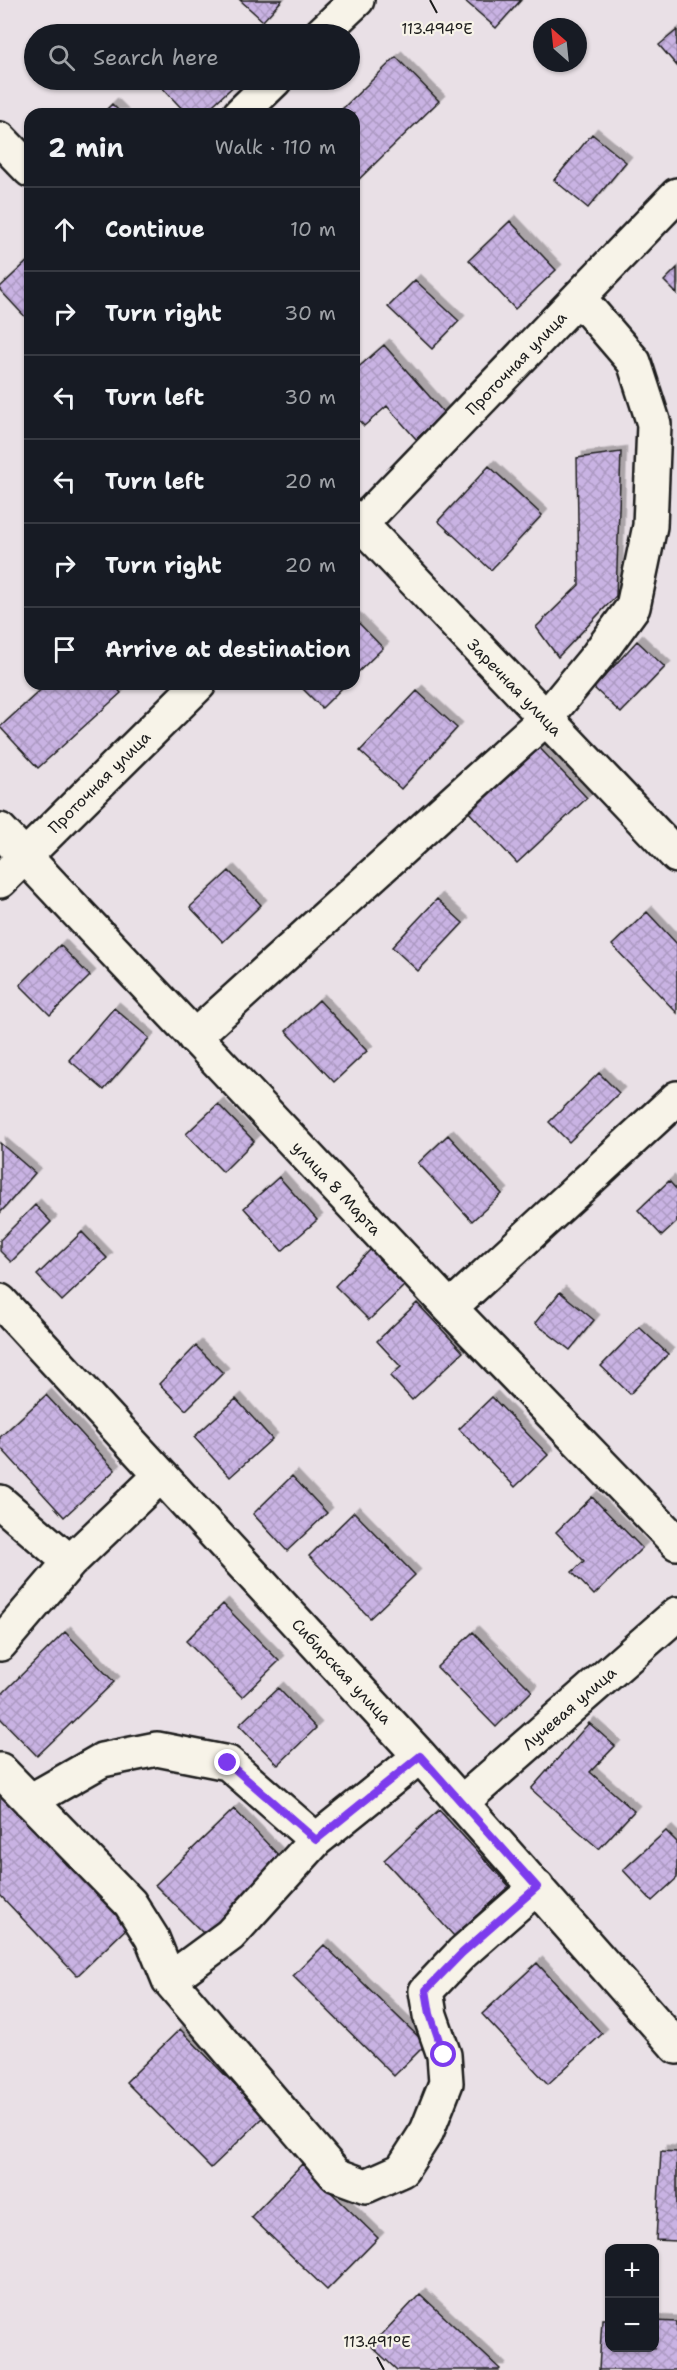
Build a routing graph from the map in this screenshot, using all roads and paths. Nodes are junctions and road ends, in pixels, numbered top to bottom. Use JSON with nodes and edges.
{"nodes":[{"id":1,"x":357,"y":0,"type":"edge"},
{"id":2,"x":332,"y":24,"type":"edge"},
{"id":3,"x":265,"y":90,"type":"edge"},
{"id":4,"x":246,"y":108,"type":"edge"},
{"id":5,"x":0,"y":139,"type":"edge"},
{"id":6,"x":24,"y":164,"type":"edge"},
{"id":7,"x":677,"y":195,"type":"edge"},
{"id":8,"x":579,"y":298,"type":"junction"},
{"id":9,"x":360,"y":520,"type":"edge"},
{"id":10,"x":360,"y":528,"type":"edge"},
{"id":11,"x":193,"y":690,"type":"edge"},
{"id":12,"x":546,"y":718,"type":"junction"},
{"id":13,"x":0,"y":830,"type":"edge"},
{"id":14,"x":24,"y":856,"type":"junction"},
{"id":15,"x":677,"y":856,"type":"edge"},
{"id":16,"x":0,"y":880,"type":"edge"},
{"id":17,"x":195,"y":1037,"type":"junction"},
{"id":18,"x":677,"y":1098,"type":"edge"},
{"id":19,"x":0,"y":1301,"type":"edge"},
{"id":20,"x":450,"y":1308,"type":"junction"},
{"id":21,"x":160,"y":1476,"type":"junction"},
{"id":22,"x":0,"y":1502,"type":"edge"},
{"id":23,"x":677,"y":1543,"type":"edge"},
{"id":24,"x":70,"y":1562,"type":"junction"},
{"id":25,"x":677,"y":1614,"type":"edge"},
{"id":26,"x":0,"y":1644,"type":"edge"},
{"id":27,"x":420,"y":1756,"type":"junction"},
{"id":28,"x":0,"y":1770,"type":"edge"},
{"id":29,"x":30,"y":1801,"type":"junction"},
{"id":30,"x":462,"y":1802,"type":"junction"},
{"id":31,"x":316,"y":1840,"type":"junction"},
{"id":32,"x":537,"y":1887,"type":"junction"},
{"id":33,"x":169,"y":1980,"type":"junction"},
{"id":34,"x":677,"y":2047,"type":"edge"}],
"edges":[{"from":1,"to":2,"type":"street"},
{"from":3,"to":4,"type":"street"},
{"from":5,"to":6,"type":"street"},
{"from":7,"to":8,"type":"street","name":"Проточная улица"},
{"from":8,"to":9,"type":"street","name":"Проточная улица"},
{"from":8,"to":12,"type":"street"},
{"from":10,"to":12,"type":"street","name":"Заречная улица"},
{"from":11,"to":14,"type":"street","name":"Проточная улица"},
{"from":12,"to":15,"type":"street","name":"Заречная улица"},
{"from":12,"to":17,"type":"street"},
{"from":13,"to":14,"type":"street","name":"улица 8 Марта"},
{"from":14,"to":16,"type":"street","name":"Проточная улица"},
{"from":14,"to":17,"type":"street","name":"улица 8 Марта"},
{"from":17,"to":20,"type":"street","name":"улица 8 Марта"},
{"from":18,"to":20,"type":"street"},
{"from":19,"to":21,"type":"street","name":"Сибирская улица"},
{"from":20,"to":23,"type":"street","name":"улица 8 Марта"},
{"from":21,"to":24,"type":"street"},
{"from":21,"to":27,"type":"street","name":"Сибирская улица"},
{"from":22,"to":24,"type":"street"},
{"from":24,"to":26,"type":"street"},
{"from":25,"to":30,"type":"street","name":"Лучевая улица"},
{"from":27,"to":30,"type":"street","name":"Сибирская улица"},
{"from":27,"to":31,"type":"street"},
{"from":28,"to":29,"type":"street"},
{"from":29,"to":31,"type":"street"},
{"from":29,"to":33,"type":"street"},
{"from":30,"to":32,"type":"street","name":"Сибирская улица"},
{"from":31,"to":33,"type":"street"},
{"from":32,"to":33,"type":"street"},
{"from":32,"to":34,"type":"street","name":"Сибирская улица"}]}
